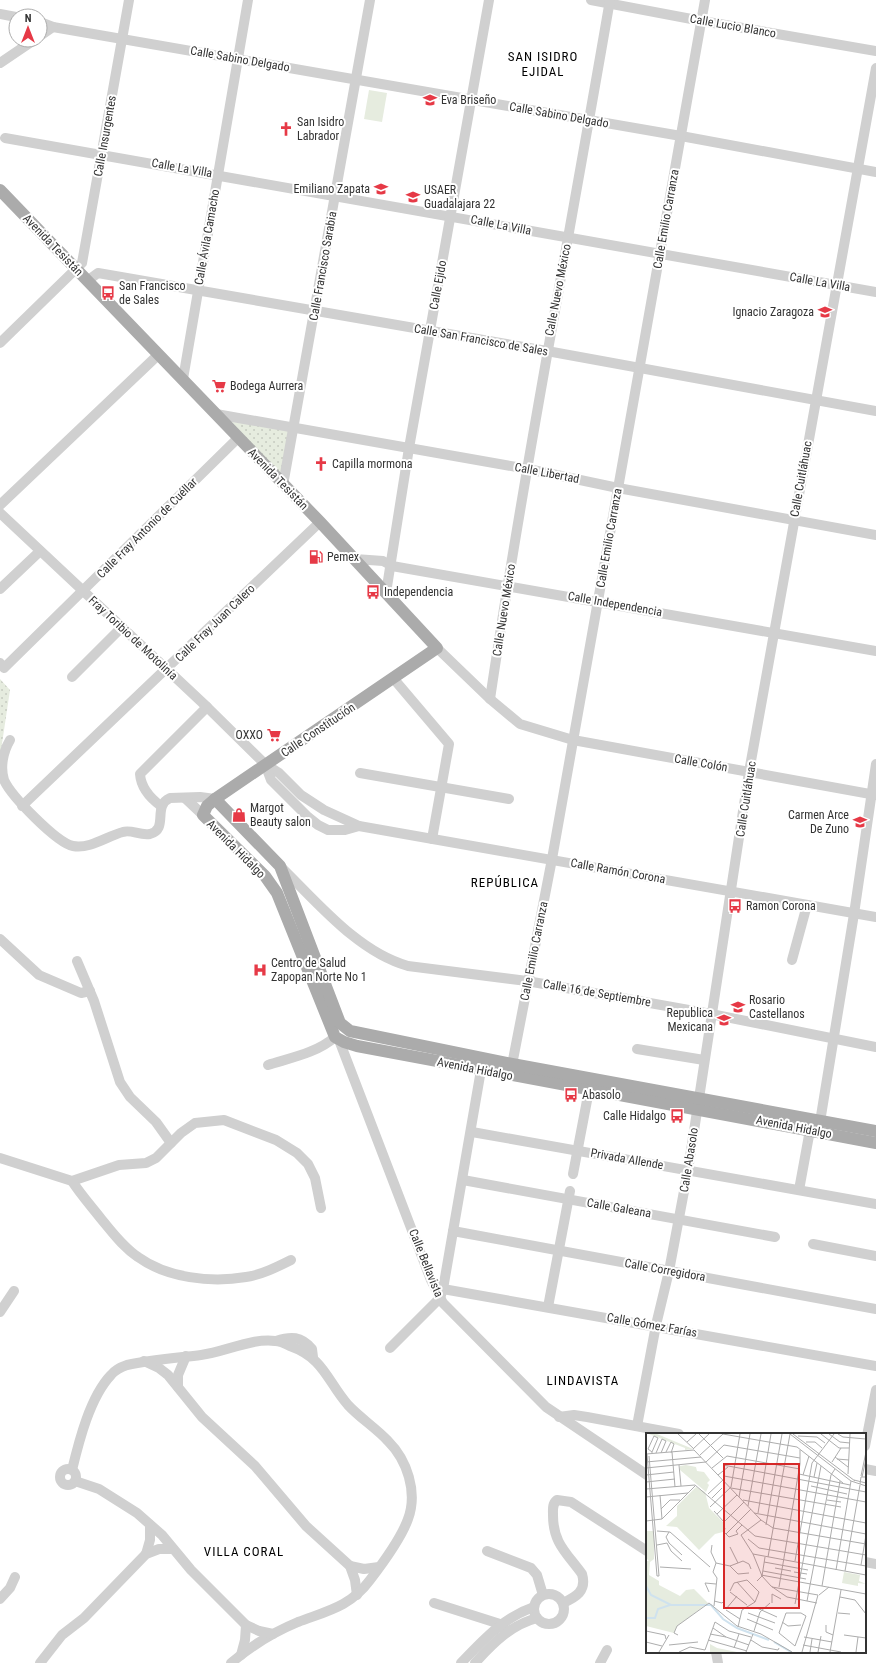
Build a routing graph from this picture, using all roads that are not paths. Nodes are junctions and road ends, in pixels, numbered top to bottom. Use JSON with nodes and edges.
{"nodes":[{"id":1,"x":129,"y":0,"type":"edge"},
{"id":2,"x":248,"y":0,"type":"edge"},
{"id":3,"x":370,"y":0,"type":"edge"},
{"id":4,"x":489,"y":0,"type":"edge"},
{"id":5,"x":591,"y":0,"type":"edge"},
{"id":6,"x":706,"y":0,"type":"edge"},
{"id":7,"x":610,"y":2,"type":"edge"},
{"id":8,"x":702,"y":21,"type":"junction"},
{"id":9,"x":48,"y":25,"type":"edge"},
{"id":10,"x":53,"y":27,"type":"junction"},
{"id":11,"x":48,"y":30,"type":"edge"},
{"id":12,"x":122,"y":39,"type":"junction"},
{"id":13,"x":22,"y":48,"type":"edge"},
{"id":14,"x":876,"y":51,"type":"edge"},
{"id":15,"x":238,"y":58,"type":"junction"},
{"id":16,"x":0,"y":63,"type":"edge"},
{"id":17,"x":876,"y":68,"type":"edge"},
{"id":18,"x":356,"y":78,"type":"junction"},
{"id":19,"x":471,"y":99,"type":"junction"},
{"id":20,"x":872,"y":116,"type":"edge"},
{"id":21,"x":589,"y":120,"type":"junction"},
{"id":22,"x":681,"y":136,"type":"junction"},
{"id":23,"x":5,"y":138,"type":"dead end"},
{"id":24,"x":102,"y":154,"type":"junction"},
{"id":25,"x":859,"y":168,"type":"junction"},
{"id":26,"x":876,"y":172,"type":"edge"},
{"id":27,"x":218,"y":175,"type":"junction"},
{"id":28,"x":0,"y":190,"type":"edge"},
{"id":29,"x":336,"y":196,"type":"junction"},
{"id":30,"x":450,"y":216,"type":"junction"},
{"id":31,"x":568,"y":238,"type":"junction"},
{"id":32,"x":659,"y":255,"type":"junction"},
{"id":33,"x":76,"y":270,"type":"junction"},
{"id":34,"x":87,"y":281,"type":"junction"},
{"id":35,"x":838,"y":285,"type":"junction"},
{"id":36,"x":198,"y":292,"type":"junction"},
{"id":37,"x":876,"y":292,"type":"edge"},
{"id":38,"x":314,"y":311,"type":"junction"},
{"id":39,"x":430,"y":331,"type":"junction"},
{"id":40,"x":0,"y":344,"type":"edge"},
{"id":41,"x":547,"y":351,"type":"junction"},
{"id":42,"x":158,"y":355,"type":"junction"},
{"id":43,"x":639,"y":368,"type":"junction"},
{"id":44,"x":183,"y":379,"type":"junction"},
{"id":45,"x":816,"y":400,"type":"junction"},
{"id":46,"x":876,"y":411,"type":"edge"},
{"id":47,"x":216,"y":414,"type":"junction"},
{"id":48,"x":294,"y":428,"type":"junction"},
{"id":49,"x":238,"y":438,"type":"junction"},
{"id":50,"x":409,"y":448,"type":"junction"},
{"id":51,"x":528,"y":468,"type":"junction"},
{"id":52,"x":283,"y":485,"type":"junction"},
{"id":53,"x":618,"y":488,"type":"junction"},
{"id":54,"x":0,"y":505,"type":"edge"},
{"id":55,"x":0,"y":513,"type":"edge"},
{"id":56,"x":794,"y":520,"type":"junction"},
{"id":57,"x":320,"y":522,"type":"junction"},
{"id":58,"x":876,"y":535,"type":"edge"},
{"id":59,"x":40,"y":551,"type":"junction"},
{"id":60,"x":354,"y":559,"type":"junction"},
{"id":61,"x":392,"y":566,"type":"junction"},
{"id":62,"x":507,"y":585,"type":"junction"},
{"id":63,"x":0,"y":589,"type":"edge"},
{"id":64,"x":83,"y":591,"type":"junction"},
{"id":65,"x":386,"y":593,"type":"junction"},
{"id":66,"x":597,"y":601,"type":"junction"},
{"id":67,"x":122,"y":627,"type":"junction"},
{"id":68,"x":773,"y":633,"type":"junction"},
{"id":69,"x":437,"y":648,"type":"junction"},
{"id":70,"x":876,"y":651,"type":"edge"},
{"id":71,"x":2,"y":665,"type":"edge"},
{"id":72,"x":166,"y":669,"type":"junction"},
{"id":73,"x":72,"y":677,"type":"dead end"},
{"id":74,"x":394,"y":678,"type":"junction"},
{"id":75,"x":490,"y":699,"type":"junction"},
{"id":76,"x":208,"y":707,"type":"junction"},
{"id":77,"x":10,"y":740,"type":"dead end"},
{"id":78,"x":573,"y":740,"type":"junction"},
{"id":79,"x":265,"y":764,"type":"junction"},
{"id":80,"x":876,"y":764,"type":"edge"},
{"id":81,"x":749,"y":772,"type":"junction"},
{"id":82,"x":360,"y":773,"type":"dead end"},
{"id":83,"x":441,"y":786,"type":"junction"},
{"id":84,"x":874,"y":794,"type":"edge"},
{"id":85,"x":185,"y":798,"type":"junction"},
{"id":86,"x":215,"y":799,"type":"junction"},
{"id":87,"x":509,"y":799,"type":"dead end"},
{"id":88,"x":22,"y":806,"type":"junction"},
{"id":89,"x":161,"y":806,"type":"junction"},
{"id":90,"x":203,"y":815,"type":"junction"},
{"id":91,"x":359,"y":826,"type":"junction"},
{"id":92,"x":432,"y":839,"type":"junction"},
{"id":93,"x":552,"y":859,"type":"junction"},
{"id":94,"x":280,"y":866,"type":"junction"},
{"id":95,"x":732,"y":892,"type":"junction"},
{"id":96,"x":807,"y":905,"type":"junction"},
{"id":97,"x":854,"y":914,"type":"junction"},
{"id":98,"x":876,"y":917,"type":"edge"},
{"id":99,"x":0,"y":939,"type":"edge"},
{"id":100,"x":792,"y":960,"type":"dead end"},
{"id":101,"x":78,"y":961,"type":"dead end"},
{"id":102,"x":528,"y":981,"type":"junction"},
{"id":103,"x":90,"y":991,"type":"junction"},
{"id":104,"x":711,"y":1014,"type":"junction"},
{"id":105,"x":337,"y":1038,"type":"junction"},
{"id":106,"x":832,"y":1040,"type":"junction"},
{"id":107,"x":876,"y":1047,"type":"edge"},
{"id":108,"x":399,"y":1048,"type":"junction"},
{"id":109,"x":637,"y":1049,"type":"dead end"},
{"id":110,"x":704,"y":1060,"type":"junction"},
{"id":111,"x":268,"y":1065,"type":"dead end"},
{"id":112,"x":481,"y":1070,"type":"junction"},
{"id":113,"x":511,"y":1070,"type":"junction"},
{"id":114,"x":589,"y":1090,"type":"junction"},
{"id":115,"x":698,"y":1104,"type":"junction"},
{"id":116,"x":816,"y":1128,"type":"junction"},
{"id":117,"x":876,"y":1131,"type":"edge"},
{"id":118,"x":472,"y":1132,"type":"junction"},
{"id":119,"x":171,"y":1143,"type":"junction"},
{"id":120,"x":876,"y":1143,"type":"edge"},
{"id":121,"x":578,"y":1151,"type":"junction"},
{"id":122,"x":0,"y":1158,"type":"edge"},
{"id":123,"x":688,"y":1170,"type":"junction"},
{"id":124,"x":573,"y":1174,"type":"dead end"},
{"id":125,"x":462,"y":1180,"type":"junction"},
{"id":126,"x":72,"y":1181,"type":"junction"},
{"id":127,"x":799,"y":1190,"type":"junction"},
{"id":128,"x":570,"y":1195,"type":"junction"},
{"id":129,"x":876,"y":1204,"type":"edge"},
{"id":130,"x":321,"y":1208,"type":"dead end"},
{"id":131,"x":679,"y":1219,"type":"junction"},
{"id":132,"x":453,"y":1231,"type":"junction"},
{"id":133,"x":775,"y":1237,"type":"dead end"},
{"id":134,"x":813,"y":1244,"type":"dead end"},
{"id":135,"x":559,"y":1250,"type":"junction"},
{"id":136,"x":876,"y":1256,"type":"edge"},
{"id":137,"x":291,"y":1260,"type":"dead end"},
{"id":138,"x":669,"y":1271,"type":"junction"},
{"id":139,"x":14,"y":1291,"type":"dead end"},
{"id":140,"x":441,"y":1293,"type":"junction"},
{"id":141,"x":548,"y":1307,"type":"junction"},
{"id":142,"x":876,"y":1309,"type":"edge"},
{"id":143,"x":0,"y":1312,"type":"edge"},
{"id":144,"x":656,"y":1325,"type":"junction"},
{"id":145,"x":390,"y":1348,"type":"dead end"},
{"id":146,"x":186,"y":1356,"type":"junction"},
{"id":147,"x":144,"y":1361,"type":"junction"},
{"id":148,"x":876,"y":1366,"type":"edge"},
{"id":149,"x":178,"y":1387,"type":"junction"},
{"id":150,"x":876,"y":1390,"type":"edge"},
{"id":151,"x":559,"y":1416,"type":"junction"},
{"id":152,"x":637,"y":1426,"type":"junction"},
{"id":153,"x":674,"y":1433,"type":"edge"},
{"id":154,"x":866,"y":1441,"type":"edge"},
{"id":155,"x":866,"y":1469,"type":"edge"},
{"id":156,"x":876,"y":1471,"type":"edge"},
{"id":157,"x":646,"y":1474,"type":"edge"},
{"id":158,"x":150,"y":1525,"type":"junction"},
{"id":159,"x":173,"y":1549,"type":"junction"},
{"id":160,"x":646,"y":1550,"type":"edge"},
{"id":161,"x":487,"y":1551,"type":"dead end"},
{"id":162,"x":146,"y":1554,"type":"junction"},
{"id":163,"x":866,"y":1562,"type":"edge"},
{"id":164,"x":876,"y":1564,"type":"edge"},
{"id":165,"x":350,"y":1566,"type":"junction"},
{"id":166,"x":379,"y":1567,"type":"junction"},
{"id":167,"x":15,"y":1577,"type":"dead end"},
{"id":168,"x":357,"y":1595,"type":"junction"},
{"id":169,"x":543,"y":1595,"type":"junction"},
{"id":170,"x":0,"y":1599,"type":"edge"},
{"id":171,"x":434,"y":1603,"type":"dead end"},
{"id":172,"x":563,"y":1603,"type":"junction"},
{"id":173,"x":534,"y":1607,"type":"junction"},
{"id":174,"x":537,"y":1618,"type":"junction"},
{"id":175,"x":246,"y":1625,"type":"junction"},
{"id":176,"x":503,"y":1628,"type":"junction"},
{"id":177,"x":273,"y":1634,"type":"junction"},
{"id":178,"x":607,"y":1650,"type":"dead end"},
{"id":179,"x":716,"y":1653,"type":"edge"},
{"id":180,"x":241,"y":1655,"type":"junction"},
{"id":181,"x":40,"y":1663,"type":"edge"},
{"id":182,"x":231,"y":1663,"type":"edge"},
{"id":183,"x":461,"y":1663,"type":"edge"},
{"id":184,"x":475,"y":1663,"type":"edge"},
{"id":185,"x":600,"y":1663,"type":"edge"},
{"id":186,"x":718,"y":1663,"type":"edge"}],
"edges":[{"from":1,"to":12,"type":"street","name":"Calle Insurgentes"},
{"from":2,"to":15,"type":"street","name":"Calle Ávila Camacho"},
{"from":3,"to":18,"type":"street","name":"Calle Francisco Sarabia"},
{"from":4,"to":19,"type":"street","name":"Calle Ejido"},
{"from":5,"to":7,"type":"street","name":"Calle Lucio Blanco"},
{"from":6,"to":8,"type":"street","name":"Calle Emilio Carranza"},
{"from":7,"to":8,"type":"street","name":"Calle Lucio Blanco"},
{"from":7,"to":21,"type":"street","name":"Calle Nuevo México"},
{"from":8,"to":14,"type":"street","name":"Calle Lucio Blanco"},
{"from":8,"to":22,"type":"street","name":"Calle Emilio Carranza"},
{"from":9,"to":10,"type":"street","name":"Calle Sabino Delgado"},
{"from":10,"to":11,"type":"street"},
{"from":10,"to":12,"type":"street","name":"Calle Sabino Delgado"},
{"from":12,"to":15,"type":"street","name":"Calle Sabino Delgado"},
{"from":12,"to":24,"type":"street","name":"Calle Insurgentes"},
{"from":13,"to":16,"type":"street"},
{"from":15,"to":18,"type":"street","name":"Calle Sabino Delgado"},
{"from":15,"to":27,"type":"street","name":"Calle Ávila Camacho"},
{"from":17,"to":20,"type":"street","name":"Calle Cuitláhuac"},
{"from":18,"to":19,"type":"street","name":"Calle Sabino Delgado"},
{"from":18,"to":29,"type":"street","name":"Calle Francisco Sarabia"},
{"from":19,"to":21,"type":"street","name":"Calle Sabino Delgado"},
{"from":19,"to":30,"type":"street","name":"Calle Ejido"},
{"from":20,"to":25,"type":"street","name":"Calle Cuitláhuac"},
{"from":21,"to":22,"type":"street","name":"Calle Sabino Delgado"},
{"from":21,"to":31,"type":"street","name":"Calle Nuevo México"},
{"from":22,"to":25,"type":"street","name":"Calle Sabino Delgado"},
{"from":22,"to":32,"type":"street","name":"Calle Emilio Carranza"},
{"from":23,"to":24,"type":"street","name":"Calle La Villa"},
{"from":24,"to":27,"type":"street","name":"Calle La Villa"},
{"from":24,"to":33,"type":"street","name":"Calle Insurgentes"},
{"from":25,"to":26,"type":"street","name":"Calle Sabino Delgado"},
{"from":25,"to":35,"type":"street","name":"Calle Cuitláhuac"},
{"from":27,"to":29,"type":"street","name":"Calle La Villa"},
{"from":27,"to":36,"type":"street","name":"Calle Ávila Camacho"},
{"from":28,"to":33,"type":"main road","name":"Avenida Tesistán"},
{"from":29,"to":30,"type":"street","name":"Calle La Villa"},
{"from":29,"to":38,"type":"street","name":"Calle Francisco Sarabia"},
{"from":30,"to":31,"type":"street","name":"Calle La Villa"},
{"from":30,"to":39,"type":"street","name":"Calle Ejido"},
{"from":31,"to":32,"type":"street","name":"Calle La Villa"},
{"from":31,"to":41,"type":"street","name":"Calle Nuevo México"},
{"from":32,"to":35,"type":"street","name":"Calle La Villa"},
{"from":32,"to":43,"type":"street","name":"Calle Emilio Carranza"},
{"from":33,"to":34,"type":"main road","name":"Avenida Tesistán"},
{"from":33,"to":40,"type":"street"},
{"from":34,"to":36,"type":"street","name":"Calle San Francisco de Sales"},
{"from":34,"to":42,"type":"main road","name":"Avenida Tesistán"},
{"from":35,"to":37,"type":"street","name":"Calle La Villa"},
{"from":35,"to":45,"type":"street","name":"Calle Cuitláhuac"},
{"from":36,"to":38,"type":"street","name":"Calle San Francisco de Sales"},
{"from":36,"to":44,"type":"street","name":"Calle Ávila Camacho"},
{"from":38,"to":39,"type":"street","name":"Calle San Francisco de Sales"},
{"from":38,"to":48,"type":"street","name":"Calle Francisco Sarabia"},
{"from":39,"to":41,"type":"street","name":"Calle San Francisco de Sales"},
{"from":39,"to":50,"type":"street","name":"Calle Ejido"},
{"from":41,"to":43,"type":"street","name":"Calle San Francisco de Sales"},
{"from":41,"to":51,"type":"street","name":"Calle Nuevo México"},
{"from":42,"to":44,"type":"main road","name":"Avenida Tesistán"},
{"from":42,"to":54,"type":"street"},
{"from":43,"to":45,"type":"street","name":"Calle San Francisco de Sales"},
{"from":43,"to":53,"type":"street","name":"Calle Emilio Carranza"},
{"from":44,"to":47,"type":"main road","name":"Avenida Tesistán"},
{"from":45,"to":46,"type":"street","name":"Calle San Francisco de Sales"},
{"from":45,"to":56,"type":"street","name":"Calle Cuitláhuac"},
{"from":47,"to":48,"type":"street","name":"Calle Libertad"},
{"from":47,"to":49,"type":"main road","name":"Avenida Tesistán"},
{"from":48,"to":50,"type":"street","name":"Calle Libertad"},
{"from":48,"to":52,"type":"street","name":"Calle Francisco Sarabia"},
{"from":49,"to":52,"type":"main road","name":"Avenida Tesistán"},
{"from":49,"to":64,"type":"street","name":"Calle Fray Antonio de Cuéllar"},
{"from":50,"to":51,"type":"street","name":"Calle Libertad"},
{"from":50,"to":61,"type":"street","name":"Calle Ejido"},
{"from":51,"to":53,"type":"street","name":"Calle Libertad"},
{"from":51,"to":62,"type":"street","name":"Calle Nuevo México"},
{"from":52,"to":57,"type":"main road","name":"Avenida Tesistán"},
{"from":53,"to":56,"type":"street","name":"Calle Libertad"},
{"from":53,"to":66,"type":"street","name":"Calle Emilio Carranza"},
{"from":55,"to":59,"type":"street","name":"Fray Toribio de Motolinía"},
{"from":56,"to":58,"type":"street","name":"Calle Libertad"},
{"from":56,"to":68,"type":"street","name":"Calle Cuitláhuac"},
{"from":57,"to":60,"type":"main road","name":"Avenida Tesistán"},
{"from":57,"to":72,"type":"street","name":"Calle Fray Juan Calero"},
{"from":59,"to":63,"type":"street"},
{"from":59,"to":64,"type":"street","name":"Fray Toribio de Motolinía"},
{"from":60,"to":61,"type":"street","name":"Calle Independencia"},
{"from":60,"to":65,"type":"main road","name":"Avenida Tesistán"},
{"from":61,"to":62,"type":"street","name":"Calle Independencia"},
{"from":61,"to":65,"type":"street","name":"Calle Ejido"},
{"from":62,"to":66,"type":"street","name":"Calle Independencia"},
{"from":62,"to":75,"type":"street","name":"Calle Nuevo México"},
{"from":64,"to":67,"type":"street","name":"Fray Toribio de Motolinía"},
{"from":64,"to":71,"type":"street","name":"Calle Fray Antonio de Cuéllar"},
{"from":65,"to":69,"type":"main road","name":"Avenida Tesistán"},
{"from":66,"to":68,"type":"street","name":"Calle Independencia"},
{"from":66,"to":78,"type":"street","name":"Calle Emilio Carranza"},
{"from":67,"to":72,"type":"street","name":"Fray Toribio de Motolinía"},
{"from":67,"to":73,"type":"street"},
{"from":68,"to":70,"type":"street","name":"Calle Independencia"},
{"from":68,"to":81,"type":"street","name":"Calle Cuitláhuac"},
{"from":69,"to":74,"type":"main road","name":"Calle Constitución"},
{"from":69,"to":75,"type":"street","name":"Avenida Tesistán"},
{"from":72,"to":76,"type":"street","name":"Fray Toribio de Motolinía"},
{"from":72,"to":88,"type":"street","name":"Calle Fray Juan Calero"},
{"from":74,"to":79,"type":"main road","name":"Calle Constitución"},
{"from":74,"to":83,"type":"street"},
{"from":75,"to":78,"type":"street","name":"Avenida Tesistán"},
{"from":76,"to":79,"type":"street","name":"Fray Toribio de Motolinía"},
{"from":76,"to":89,"type":"street"},
{"from":77,"to":88,"type":"street"},
{"from":78,"to":81,"type":"street","name":"Calle Colón"},
{"from":78,"to":93,"type":"street","name":"Calle Emilio Carranza"},
{"from":79,"to":86,"type":"main road","name":"Calle Constitución"},
{"from":79,"to":91,"type":"street","name":"Calle Ramón Corona"},
{"from":79,"to":91,"type":"street","name":"Calle Ramón Corona"},
{"from":80,"to":84,"type":"street"},
{"from":81,"to":84,"type":"street","name":"Calle Colón"},
{"from":81,"to":95,"type":"street","name":"Calle Cuitláhuac"},
{"from":82,"to":83,"type":"street"},
{"from":83,"to":87,"type":"street"},
{"from":83,"to":92,"type":"street"},
{"from":84,"to":97,"type":"street"},
{"from":85,"to":86,"type":"street"},
{"from":85,"to":89,"type":"street"},
{"from":85,"to":90,"type":"street"},
{"from":86,"to":90,"type":"main road","name":"Calle Constitución"},
{"from":86,"to":94,"type":"main road","name":"Avenida Hidalgo"},
{"from":88,"to":89,"type":"street"},
{"from":90,"to":105,"type":"main road","name":"Avenida Hidalgo"},
{"from":91,"to":92,"type":"street","name":"Calle Ramón Corona"},
{"from":92,"to":93,"type":"street","name":"Calle Ramón Corona"},
{"from":93,"to":95,"type":"street","name":"Calle Ramón Corona"},
{"from":93,"to":102,"type":"street","name":"Calle Emilio Carranza"},
{"from":94,"to":102,"type":"street","name":"Calle 16 de Septiembre"},
{"from":94,"to":108,"type":"main road","name":"Avenida Hidalgo"},
{"from":95,"to":96,"type":"street","name":"Calle Ramón Corona"},
{"from":95,"to":104,"type":"street","name":"Calle Abasolo"},
{"from":96,"to":97,"type":"street","name":"Calle Ramón Corona"},
{"from":96,"to":100,"type":"street"},
{"from":97,"to":98,"type":"street","name":"Calle Ramón Corona"},
{"from":97,"to":106,"type":"street"},
{"from":99,"to":103,"type":"street"},
{"from":101,"to":103,"type":"street"},
{"from":102,"to":104,"type":"street","name":"Calle 16 de Septiembre"},
{"from":102,"to":113,"type":"street","name":"Calle Emilio Carranza"},
{"from":103,"to":119,"type":"street"},
{"from":104,"to":106,"type":"street","name":"Calle 16 de Septiembre"},
{"from":104,"to":110,"type":"street","name":"Calle Abasolo"},
{"from":105,"to":108,"type":"main road","name":"Avenida Hidalgo"},
{"from":105,"to":111,"type":"street"},
{"from":105,"to":140,"type":"street","name":"Calle Bellavista"},
{"from":106,"to":107,"type":"street","name":"Calle 16 de Septiembre"},
{"from":106,"to":116,"type":"street"},
{"from":108,"to":112,"type":"main road","name":"Avenida Hidalgo"},
{"from":108,"to":113,"type":"main road","name":"Avenida Hidalgo"},
{"from":109,"to":110,"type":"street"},
{"from":110,"to":115,"type":"street","name":"Calle Abasolo"},
{"from":112,"to":113,"type":"main road","name":"Avenida Hidalgo"},
{"from":112,"to":118,"type":"street"},
{"from":113,"to":114,"type":"main road","name":"Avenida Hidalgo"},
{"from":113,"to":115,"type":"main road","name":"Avenida Hidalgo"},
{"from":114,"to":115,"type":"main road","name":"Avenida Hidalgo"},
{"from":114,"to":121,"type":"street"},
{"from":115,"to":116,"type":"main road","name":"Avenida Hidalgo"},
{"from":115,"to":123,"type":"street","name":"Calle Abasolo"},
{"from":116,"to":117,"type":"main road","name":"Avenida Hidalgo"},
{"from":116,"to":120,"type":"main road","name":"Avenida Hidalgo"},
{"from":116,"to":127,"type":"street"},
{"from":118,"to":121,"type":"street","name":"Privada Allende"},
{"from":118,"to":125,"type":"street"},
{"from":119,"to":126,"type":"street"},
{"from":119,"to":130,"type":"street"},
{"from":121,"to":123,"type":"street","name":"Privada Allende"},
{"from":121,"to":124,"type":"street"},
{"from":122,"to":126,"type":"street"},
{"from":123,"to":127,"type":"street","name":"Privada Allende"},
{"from":123,"to":131,"type":"street","name":"Calle Abasolo"},
{"from":125,"to":128,"type":"street","name":"Calle Galeana"},
{"from":125,"to":132,"type":"street"},
{"from":126,"to":137,"type":"street"},
{"from":127,"to":129,"type":"street","name":"Privada Allende"},
{"from":128,"to":131,"type":"street","name":"Calle Galeana"},
{"from":128,"to":135,"type":"street"},
{"from":131,"to":133,"type":"street","name":"Calle Galeana"},
{"from":131,"to":138,"type":"street","name":"Calle Abasolo"},
{"from":132,"to":135,"type":"street","name":"Calle Corregidora"},
{"from":132,"to":140,"type":"street"},
{"from":134,"to":136,"type":"street"},
{"from":135,"to":138,"type":"street","name":"Calle Corregidora"},
{"from":135,"to":141,"type":"street"},
{"from":138,"to":142,"type":"street","name":"Calle Corregidora"},
{"from":138,"to":144,"type":"street","name":"Calle Abasolo"},
{"from":139,"to":143,"type":"street"},
{"from":140,"to":141,"type":"street","name":"Calle Gómez Farías"},
{"from":140,"to":145,"type":"street"},
{"from":140,"to":151,"type":"street","name":"Calle Bellavista"},
{"from":141,"to":144,"type":"street","name":"Calle Gómez Farías"},
{"from":144,"to":148,"type":"street","name":"Calle Gómez Farías"},
{"from":144,"to":152,"type":"street","name":"Calle Abasolo"},
{"from":146,"to":147,"type":"street"},
{"from":146,"to":149,"type":"street"},
{"from":146,"to":166,"type":"street"},
{"from":147,"to":149,"type":"street"},
{"from":147,"to":158,"type":"street"},
{"from":149,"to":165,"type":"street"},
{"from":150,"to":154,"type":"street"},
{"from":151,"to":152,"type":"street"},
{"from":151,"to":157,"type":"street","name":"Calle Bellavista"},
{"from":152,"to":153,"type":"street"},
{"from":155,"to":156,"type":"street"},
{"from":158,"to":159,"type":"street"},
{"from":158,"to":162,"type":"street"},
{"from":159,"to":162,"type":"street"},
{"from":159,"to":175,"type":"street"},
{"from":160,"to":172,"type":"street"},
{"from":161,"to":169,"type":"street"},
{"from":162,"to":181,"type":"street"},
{"from":163,"to":164,"type":"street"},
{"from":165,"to":166,"type":"street"},
{"from":165,"to":168,"type":"street"},
{"from":166,"to":168,"type":"street"},
{"from":167,"to":170,"type":"street"},
{"from":168,"to":177,"type":"street"},
{"from":169,"to":172,"type":"street"},
{"from":169,"to":173,"type":"street"},
{"from":171,"to":176,"type":"street"},
{"from":172,"to":174,"type":"street"},
{"from":173,"to":174,"type":"street"},
{"from":173,"to":176,"type":"street"},
{"from":174,"to":176,"type":"street"},
{"from":175,"to":177,"type":"street"},
{"from":175,"to":180,"type":"street"},
{"from":176,"to":183,"type":"street"},
{"from":176,"to":184,"type":"street"},
{"from":177,"to":180,"type":"street"},
{"from":178,"to":185,"type":"street"},
{"from":179,"to":186,"type":"street"},
{"from":180,"to":182,"type":"street"}]}
